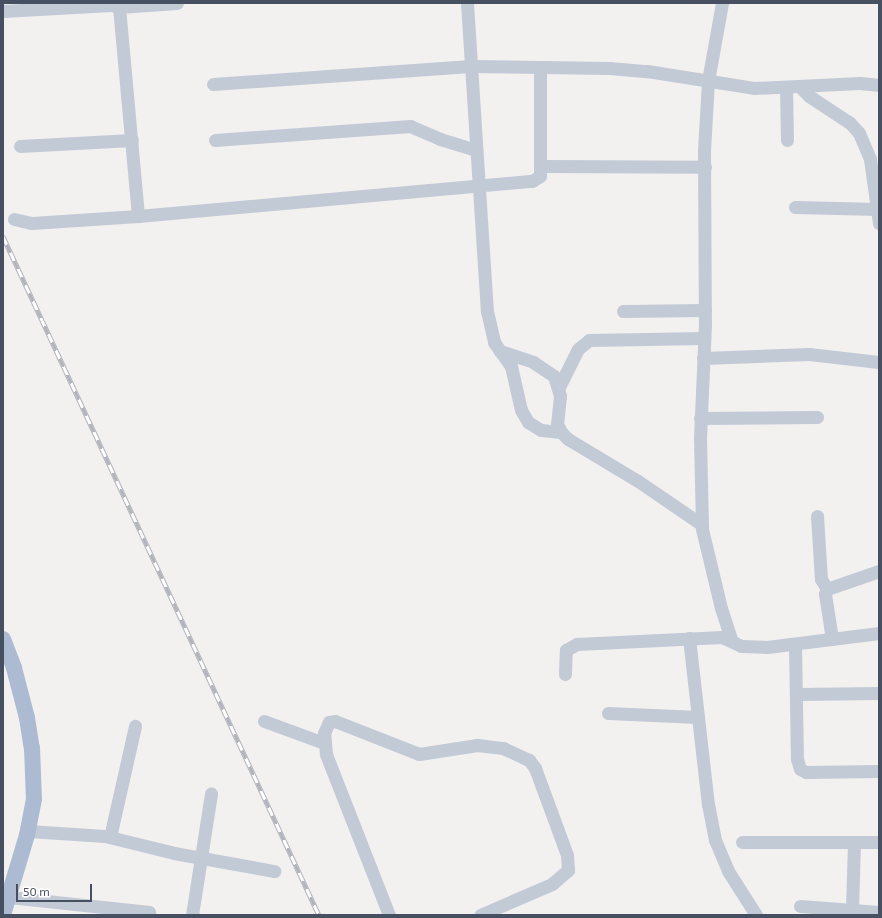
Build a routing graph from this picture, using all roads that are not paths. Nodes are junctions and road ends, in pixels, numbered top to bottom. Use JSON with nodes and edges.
{"nodes":[{"id":1,"x":177,"y":3,"type":"edge"},
{"id":2,"x":467,"y":3,"type":"edge"},
{"id":3,"x":722,"y":3,"type":"edge"},
{"id":4,"x":118,"y":7,"type":"junction"},
{"id":5,"x":3,"y":11,"type":"edge"},
{"id":6,"x":470,"y":66,"type":"junction"},
{"id":7,"x":540,"y":67,"type":"junction"},
{"id":8,"x":708,"y":81,"type":"junction"},
{"id":9,"x":214,"y":84,"type":"dead end"},
{"id":10,"x":879,"y":85,"type":"edge"},
{"id":11,"x":800,"y":87,"type":"junction"},
{"id":12,"x":786,"y":88,"type":"junction"},
{"id":13,"x":132,"y":140,"type":"junction"},
{"id":14,"x":215,"y":140,"type":"dead end"},
{"id":15,"x":787,"y":140,"type":"dead end"},
{"id":16,"x":20,"y":146,"type":"dead end"},
{"id":17,"x":476,"y":150,"type":"junction"},
{"id":18,"x":540,"y":166,"type":"junction"},
{"id":19,"x":704,"y":167,"type":"junction"},
{"id":20,"x":479,"y":186,"type":"junction"},
{"id":21,"x":795,"y":207,"type":"dead end"},
{"id":22,"x":878,"y":209,"type":"junction"},
{"id":23,"x":138,"y":216,"type":"junction"},
{"id":24,"x":14,"y":219,"type":"dead end"},
{"id":25,"x":879,"y":224,"type":"edge"},
{"id":26,"x":705,"y":310,"type":"junction"},
{"id":27,"x":623,"y":311,"type":"dead end"},
{"id":28,"x":703,"y":338,"type":"junction"},
{"id":29,"x":500,"y":351,"type":"junction"},
{"id":30,"x":703,"y":358,"type":"junction"},
{"id":31,"x":879,"y":362,"type":"edge"},
{"id":32,"x":559,"y":387,"type":"junction"},
{"id":33,"x":817,"y":417,"type":"dead end"},
{"id":34,"x":700,"y":418,"type":"junction"},
{"id":35,"x":561,"y":432,"type":"junction"},
{"id":36,"x":817,"y":516,"type":"dead end"},
{"id":37,"x":701,"y":524,"type":"junction"},
{"id":38,"x":879,"y":571,"type":"edge"},
{"id":39,"x":827,"y":589,"type":"junction"},
{"id":40,"x":879,"y":633,"type":"edge"},
{"id":41,"x":689,"y":638,"type":"junction"},
{"id":42,"x":3,"y":639,"type":"edge"},
{"id":43,"x":731,"y":639,"type":"junction"},
{"id":44,"x":832,"y":639,"type":"junction"},
{"id":45,"x":795,"y":645,"type":"junction"},
{"id":46,"x":564,"y":674,"type":"dead end"},
{"id":47,"x":879,"y":693,"type":"edge"},
{"id":48,"x":797,"y":694,"type":"junction"},
{"id":49,"x":608,"y":713,"type":"dead end"},
{"id":50,"x":698,"y":717,"type":"junction"},
{"id":51,"x":264,"y":721,"type":"dead end"},
{"id":52,"x":135,"y":726,"type":"dead end"},
{"id":53,"x":324,"y":743,"type":"junction"},
{"id":54,"x":879,"y":771,"type":"edge"},
{"id":55,"x":212,"y":793,"type":"dead end"},
{"id":56,"x":28,"y":831,"type":"junction"},
{"id":57,"x":110,"y":837,"type":"junction"},
{"id":58,"x":742,"y":842,"type":"dead end"},
{"id":59,"x":854,"y":842,"type":"junction"},
{"id":60,"x":879,"y":842,"type":"edge"},
{"id":61,"x":201,"y":858,"type":"junction"},
{"id":62,"x":274,"y":871,"type":"dead end"},
{"id":63,"x":800,"y":906,"type":"dead end"},
{"id":64,"x":5,"y":908,"type":"edge"},
{"id":65,"x":852,"y":910,"type":"junction"},
{"id":66,"x":149,"y":912,"type":"dead end"},
{"id":67,"x":879,"y":912,"type":"edge"},
{"id":68,"x":192,"y":915,"type":"edge"},
{"id":69,"x":389,"y":915,"type":"edge"},
{"id":70,"x":480,"y":915,"type":"edge"},
{"id":71,"x":756,"y":915,"type":"edge"}],
"edges":[{"from":1,"to":4,"type":"street"},
{"from":2,"to":6,"type":"street"},
{"from":3,"to":8,"type":"street"},
{"from":4,"to":5,"type":"street"},
{"from":4,"to":13,"type":"street"},
{"from":6,"to":7,"type":"street"},
{"from":6,"to":9,"type":"street"},
{"from":6,"to":17,"type":"street"},
{"from":7,"to":8,"type":"street"},
{"from":7,"to":18,"type":"street"},
{"from":8,"to":12,"type":"street"},
{"from":8,"to":19,"type":"street"},
{"from":10,"to":11,"type":"street"},
{"from":11,"to":12,"type":"street"},
{"from":11,"to":22,"type":"street"},
{"from":12,"to":15,"type":"street"},
{"from":13,"to":16,"type":"street"},
{"from":13,"to":23,"type":"street"},
{"from":14,"to":17,"type":"street"},
{"from":17,"to":20,"type":"street"},
{"from":18,"to":19,"type":"street"},
{"from":18,"to":20,"type":"street"},
{"from":19,"to":26,"type":"street"},
{"from":20,"to":23,"type":"street"},
{"from":20,"to":29,"type":"street"},
{"from":21,"to":22,"type":"street"},
{"from":22,"to":25,"type":"street"},
{"from":23,"to":24,"type":"street"},
{"from":26,"to":27,"type":"street"},
{"from":26,"to":28,"type":"street"},
{"from":28,"to":30,"type":"street"},
{"from":28,"to":32,"type":"street"},
{"from":29,"to":32,"type":"street"},
{"from":29,"to":35,"type":"street"},
{"from":30,"to":31,"type":"street"},
{"from":30,"to":34,"type":"street"},
{"from":32,"to":35,"type":"street"},
{"from":33,"to":34,"type":"street"},
{"from":34,"to":37,"type":"street"},
{"from":35,"to":37,"type":"street"},
{"from":36,"to":39,"type":"street"},
{"from":37,"to":43,"type":"street"},
{"from":38,"to":39,"type":"street"},
{"from":39,"to":44,"type":"street"},
{"from":40,"to":44,"type":"street"},
{"from":41,"to":43,"type":"street"},
{"from":41,"to":46,"type":"street"},
{"from":41,"to":50,"type":"street"},
{"from":42,"to":56,"type":"main road"},
{"from":43,"to":45,"type":"street"},
{"from":44,"to":45,"type":"street"},
{"from":45,"to":48,"type":"street"},
{"from":47,"to":48,"type":"street"},
{"from":48,"to":54,"type":"street"},
{"from":49,"to":50,"type":"street"},
{"from":50,"to":71,"type":"street"},
{"from":51,"to":53,"type":"street"},
{"from":52,"to":57,"type":"street"},
{"from":53,"to":69,"type":"street"},
{"from":53,"to":70,"type":"street"},
{"from":55,"to":61,"type":"street"},
{"from":56,"to":57,"type":"street"},
{"from":56,"to":64,"type":"main road"},
{"from":57,"to":61,"type":"street"},
{"from":58,"to":59,"type":"street"},
{"from":59,"to":60,"type":"street"},
{"from":59,"to":65,"type":"street"},
{"from":61,"to":62,"type":"street"},
{"from":61,"to":68,"type":"street"},
{"from":63,"to":65,"type":"street"},
{"from":64,"to":66,"type":"street"},
{"from":65,"to":67,"type":"street"}]}
